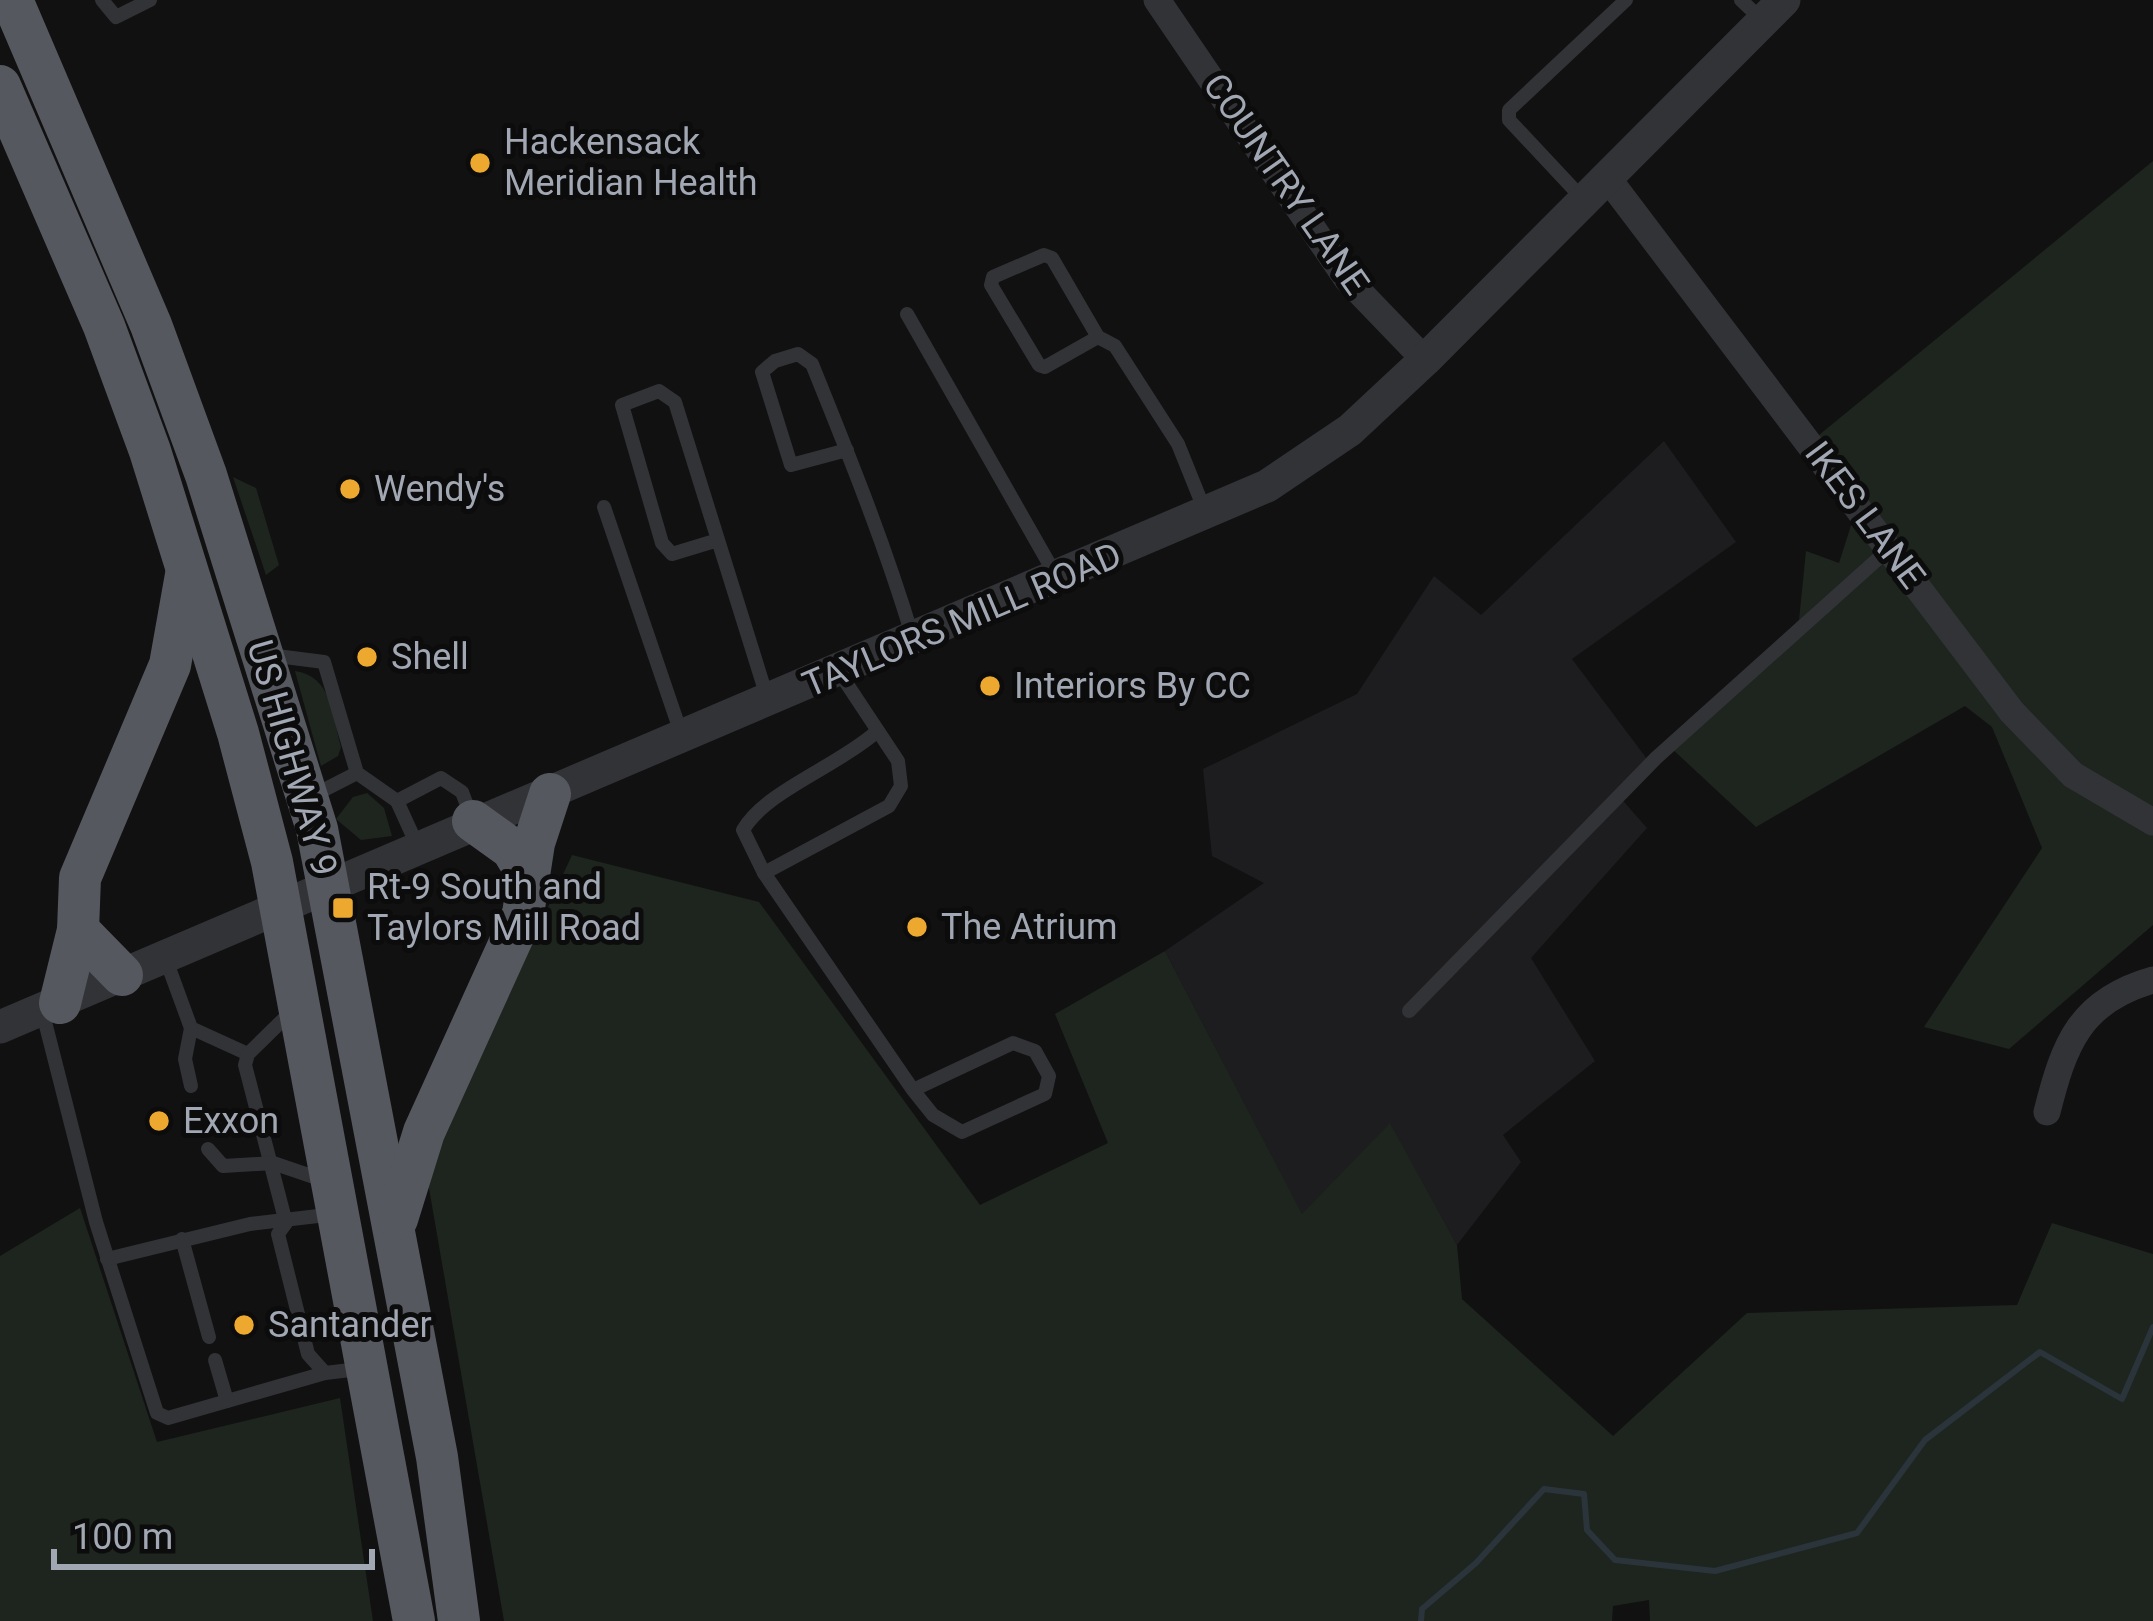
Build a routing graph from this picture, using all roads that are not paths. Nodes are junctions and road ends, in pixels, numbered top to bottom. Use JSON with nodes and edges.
{"nodes":[{"id":1,"x":12,"y":0,"type":"edge"},
{"id":2,"x":102,"y":0,"type":"edge"},
{"id":3,"x":150,"y":0,"type":"edge"},
{"id":4,"x":1157,"y":0,"type":"edge"},
{"id":5,"x":1626,"y":0,"type":"edge"},
{"id":6,"x":1763,"y":7,"type":"edge"},
{"id":7,"x":0,"y":86,"type":"edge"},
{"id":8,"x":1594,"y":187,"type":"junction"},
{"id":9,"x":907,"y":314,"type":"dead end"},
{"id":10,"x":1098,"y":337,"type":"junction"},
{"id":11,"x":1425,"y":360,"type":"junction"},
{"id":12,"x":847,"y":450,"type":"junction"},
{"id":13,"x":604,"y":507,"type":"dead end"},
{"id":14,"x":1207,"y":516,"type":"junction"},
{"id":15,"x":718,"y":540,"type":"junction"},
{"id":16,"x":1890,"y":548,"type":"junction"},
{"id":17,"x":188,"y":562,"type":"junction"},
{"id":18,"x":1058,"y":579,"type":"junction"},
{"id":19,"x":913,"y":640,"type":"junction"},
{"id":20,"x":264,"y":654,"type":"junction"},
{"id":21,"x":839,"y":672,"type":"junction"},
{"id":22,"x":769,"y":702,"type":"junction"},
{"id":23,"x":875,"y":733,"type":"junction"},
{"id":24,"x":682,"y":738,"type":"junction"},
{"id":25,"x":357,"y":773,"type":"junction"},
{"id":26,"x":550,"y":794,"type":"junction"},
{"id":27,"x":308,"y":798,"type":"junction"},
{"id":28,"x":397,"y":801,"type":"junction"},
{"id":29,"x":473,"y":821,"type":"junction"},
{"id":30,"x":2153,"y":822,"type":"edge"},
{"id":31,"x":417,"y":845,"type":"junction"},
{"id":32,"x":764,"y":873,"type":"junction"},
{"id":33,"x":529,"y":877,"type":"junction"},
{"id":34,"x":328,"y":884,"type":"junction"},
{"id":35,"x":277,"y":906,"type":"junction"},
{"id":36,"x":78,"y":930,"type":"junction"},
{"id":37,"x":164,"y":956,"type":"junction"},
{"id":38,"x":122,"y":975,"type":"junction"},
{"id":39,"x":2153,"y":980,"type":"edge"},
{"id":40,"x":298,"y":1005,"type":"junction"},
{"id":41,"x":51,"y":1006,"type":"junction"},
{"id":42,"x":1408,"y":1011,"type":"dead end"},
{"id":43,"x":0,"y":1028,"type":"edge"},
{"id":44,"x":191,"y":1028,"type":"junction"},
{"id":45,"x":248,"y":1054,"type":"junction"},
{"id":46,"x":191,"y":1087,"type":"dead end"},
{"id":47,"x":913,"y":1090,"type":"junction"},
{"id":48,"x":2047,"y":1112,"type":"dead end"},
{"id":49,"x":208,"y":1149,"type":"dead end"},
{"id":50,"x":273,"y":1163,"type":"junction"},
{"id":51,"x":337,"y":1198,"type":"junction"},
{"id":52,"x":286,"y":1223,"type":"junction"},
{"id":53,"x":395,"y":1226,"type":"junction"},
{"id":54,"x":182,"y":1239,"type":"junction"},
{"id":55,"x":107,"y":1259,"type":"junction"},
{"id":56,"x":209,"y":1336,"type":"dead end"},
{"id":57,"x":215,"y":1360,"type":"dead end"},
{"id":58,"x":370,"y":1368,"type":"junction"},
{"id":59,"x":325,"y":1372,"type":"junction"},
{"id":60,"x":227,"y":1401,"type":"junction"},
{"id":61,"x":414,"y":1621,"type":"edge"},
{"id":62,"x":459,"y":1621,"type":"edge"}],
"edges":[{"from":1,"to":20,"type":"highway","name":"US HIGHWAY 9"},
{"from":2,"to":3,"type":"lane"},
{"from":4,"to":11,"type":"street","name":"COUNTRY LANE"},
{"from":5,"to":8,"type":"lane"},
{"from":6,"to":8,"type":"street","name":"TAYLORS MILL ROAD"},
{"from":7,"to":17,"type":"highway","name":"US HIGHWAY 9"},
{"from":8,"to":11,"type":"street","name":"TAYLORS MILL ROAD"},
{"from":8,"to":16,"type":"street","name":"IKES LANE"},
{"from":9,"to":18,"type":"lane"},
{"from":10,"to":10,"type":"lane"},
{"from":10,"to":14,"type":"lane"},
{"from":11,"to":14,"type":"street","name":"TAYLORS MILL ROAD"},
{"from":12,"to":12,"type":"lane"},
{"from":12,"to":19,"type":"lane"},
{"from":13,"to":24,"type":"lane"},
{"from":14,"to":18,"type":"street","name":"TAYLORS MILL ROAD"},
{"from":15,"to":15,"type":"lane"},
{"from":15,"to":22,"type":"lane"},
{"from":16,"to":30,"type":"street","name":"IKES LANE"},
{"from":16,"to":42,"type":"lane"},
{"from":17,"to":35,"type":"highway","name":"US HIGHWAY 9"},
{"from":17,"to":36,"type":"highway"},
{"from":18,"to":19,"type":"street","name":"TAYLORS MILL ROAD"},
{"from":19,"to":21,"type":"street","name":"TAYLORS MILL ROAD"},
{"from":20,"to":25,"type":"lane"},
{"from":20,"to":27,"type":"highway","name":"US HIGHWAY 9"},
{"from":21,"to":22,"type":"street","name":"TAYLORS MILL ROAD"},
{"from":21,"to":23,"type":"lane"},
{"from":22,"to":24,"type":"street","name":"TAYLORS MILL ROAD"},
{"from":23,"to":32,"type":"lane"},
{"from":23,"to":32,"type":"lane"},
{"from":24,"to":26,"type":"street","name":"TAYLORS MILL ROAD"},
{"from":25,"to":27,"type":"lane"},
{"from":25,"to":28,"type":"lane"},
{"from":26,"to":29,"type":"street","name":"TAYLORS MILL ROAD"},
{"from":26,"to":33,"type":"highway"},
{"from":27,"to":34,"type":"highway","name":"US HIGHWAY 9"},
{"from":28,"to":29,"type":"lane"},
{"from":28,"to":31,"type":"lane"},
{"from":29,"to":31,"type":"street","name":"TAYLORS MILL ROAD"},
{"from":29,"to":33,"type":"highway"},
{"from":31,"to":34,"type":"street","name":"TAYLORS MILL ROAD"},
{"from":32,"to":47,"type":"lane"},
{"from":33,"to":53,"type":"highway"},
{"from":34,"to":35,"type":"street","name":"TAYLORS MILL ROAD"},
{"from":34,"to":53,"type":"highway","name":"US HIGHWAY 9"},
{"from":35,"to":37,"type":"street","name":"TAYLORS MILL ROAD"},
{"from":35,"to":40,"type":"highway","name":"US HIGHWAY 9"},
{"from":36,"to":38,"type":"highway"},
{"from":36,"to":41,"type":"highway"},
{"from":37,"to":38,"type":"street","name":"TAYLORS MILL ROAD"},
{"from":37,"to":44,"type":"lane"},
{"from":38,"to":41,"type":"street","name":"TAYLORS MILL ROAD"},
{"from":39,"to":48,"type":"street"},
{"from":40,"to":45,"type":"lane"},
{"from":40,"to":51,"type":"highway","name":"US HIGHWAY 9"},
{"from":41,"to":43,"type":"street","name":"TAYLORS MILL ROAD"},
{"from":41,"to":55,"type":"lane"},
{"from":44,"to":45,"type":"lane"},
{"from":44,"to":46,"type":"lane"},
{"from":45,"to":50,"type":"lane"},
{"from":47,"to":47,"type":"lane"},
{"from":49,"to":50,"type":"lane"},
{"from":50,"to":51,"type":"lane"},
{"from":50,"to":52,"type":"lane"},
{"from":51,"to":52,"type":"lane"},
{"from":51,"to":58,"type":"highway","name":"US HIGHWAY 9"},
{"from":52,"to":54,"type":"lane"},
{"from":52,"to":59,"type":"lane"},
{"from":53,"to":62,"type":"highway","name":"US HIGHWAY 9"},
{"from":54,"to":55,"type":"lane"},
{"from":54,"to":56,"type":"lane"},
{"from":55,"to":60,"type":"lane"},
{"from":57,"to":60,"type":"lane"},
{"from":58,"to":59,"type":"lane"},
{"from":58,"to":61,"type":"highway","name":"US HIGHWAY 9"},
{"from":59,"to":60,"type":"lane"}]}
